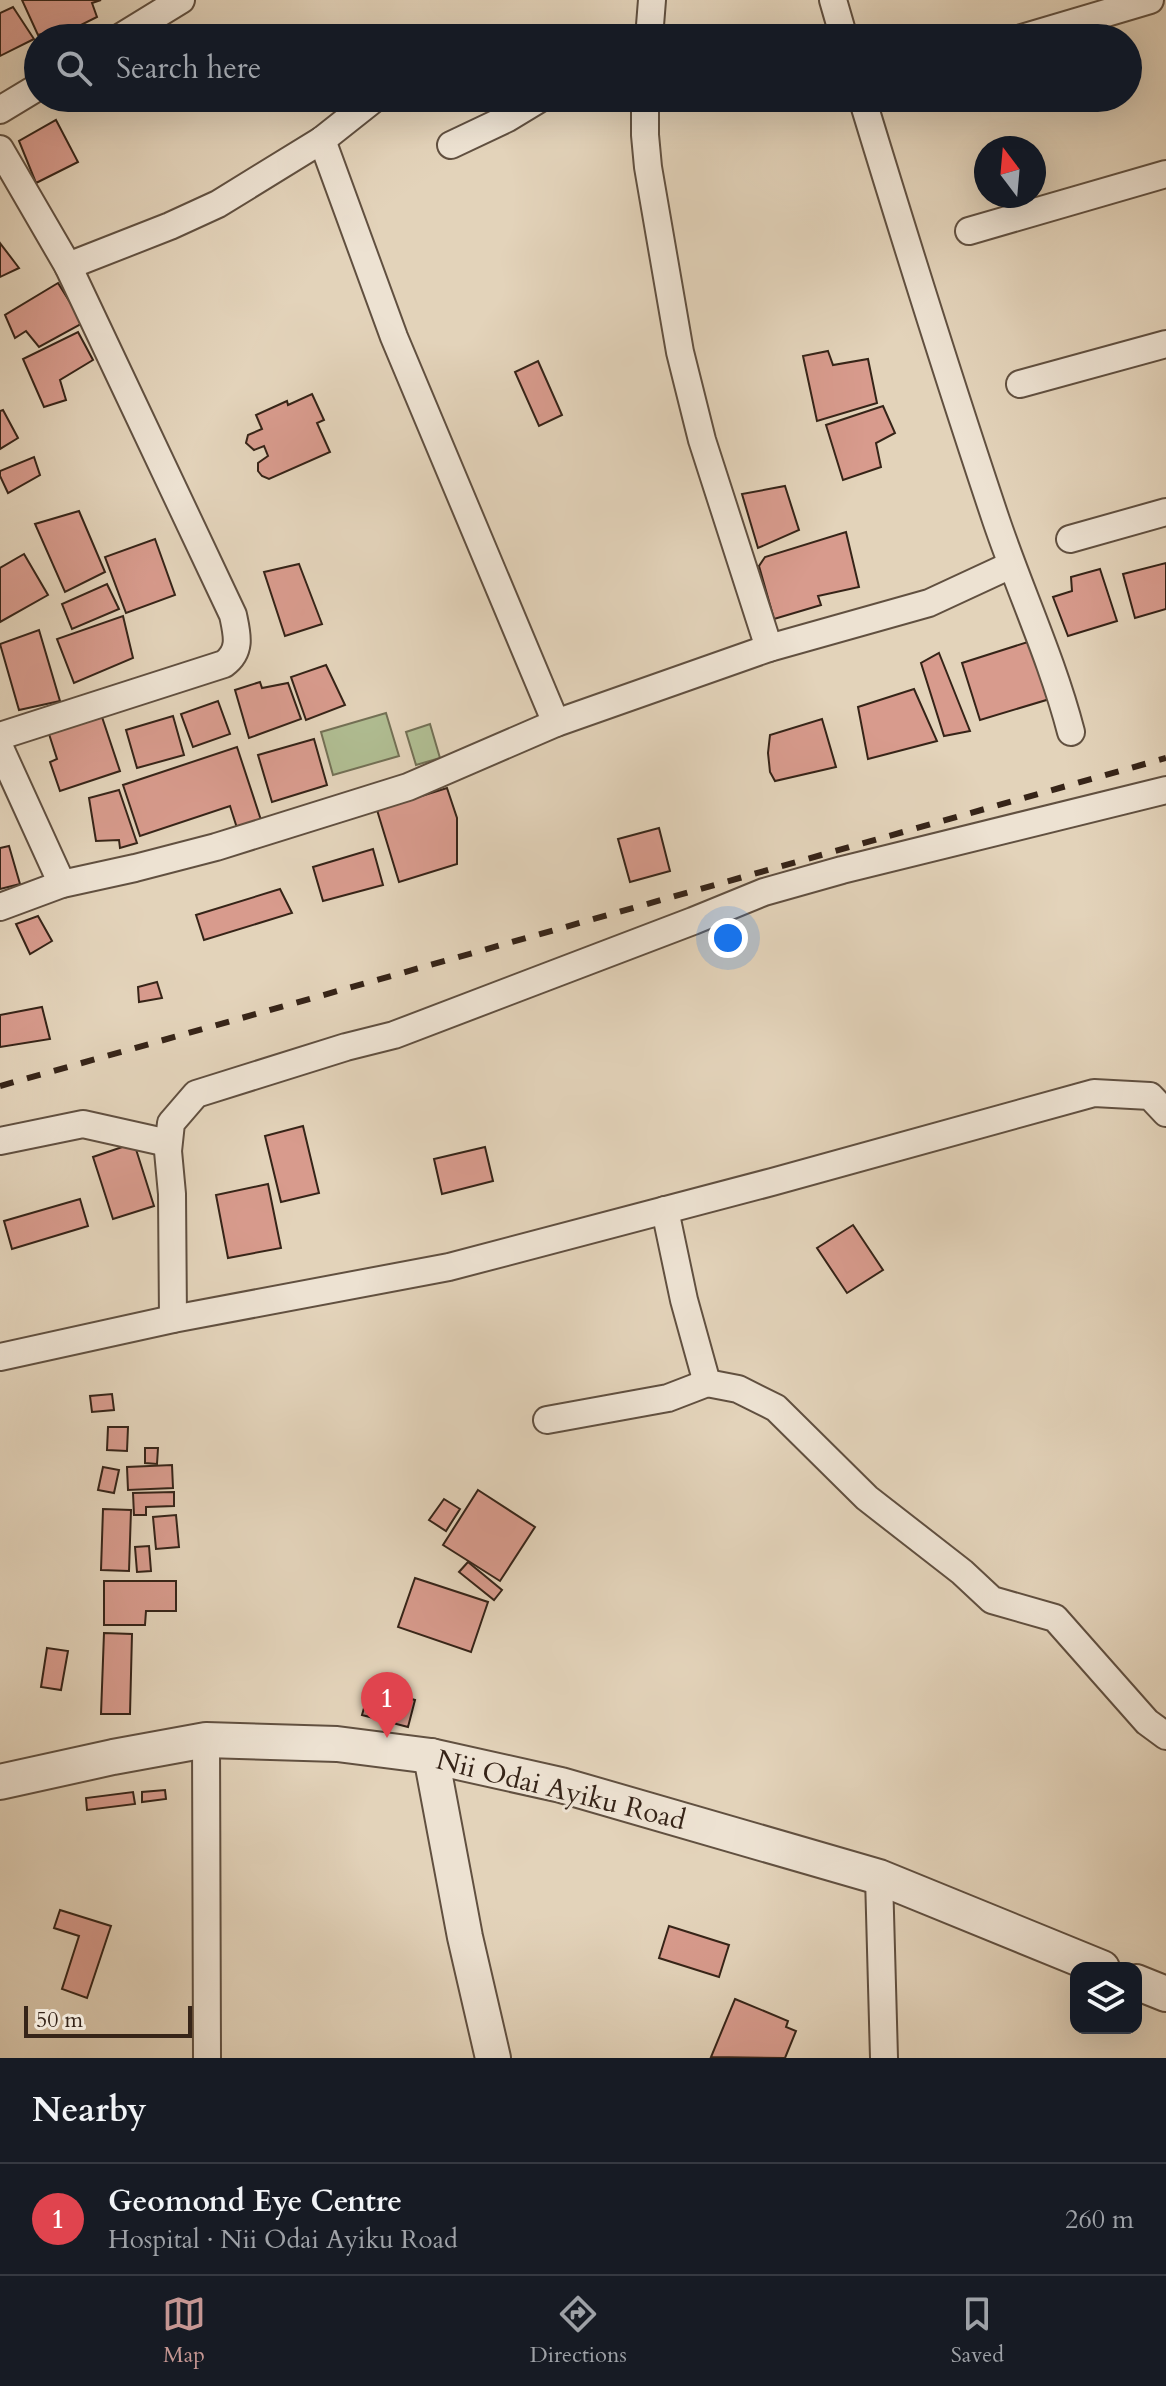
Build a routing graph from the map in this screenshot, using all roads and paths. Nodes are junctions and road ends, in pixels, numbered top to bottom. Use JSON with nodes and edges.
{"nodes":[{"id":1,"x":181,"y":0,"type":"edge"},
{"id":2,"x":652,"y":0,"type":"edge"},
{"id":3,"x":833,"y":0,"type":"edge"},
{"id":4,"x":1150,"y":0,"type":"edge"},
{"id":5,"x":144,"y":9,"type":"edge"},
{"id":6,"x":650,"y":24,"type":"edge"},
{"id":7,"x":840,"y":24,"type":"edge"},
{"id":8,"x":1069,"y":24,"type":"edge"},
{"id":9,"x":24,"y":95,"type":"edge"},
{"id":10,"x":0,"y":110,"type":"edge"},
{"id":11,"x":357,"y":112,"type":"edge"},
{"id":12,"x":518,"y":112,"type":"edge"},
{"id":13,"x":645,"y":112,"type":"edge"},
{"id":14,"x":866,"y":112,"type":"edge"},
{"id":15,"x":322,"y":140,"type":"junction"},
{"id":16,"x":451,"y":145,"type":"dead end"},
{"id":17,"x":0,"y":149,"type":"edge"},
{"id":18,"x":1166,"y":174,"type":"edge"},
{"id":19,"x":969,"y":231,"type":"dead end"},
{"id":20,"x":68,"y":266,"type":"junction"},
{"id":21,"x":1166,"y":344,"type":"edge"},
{"id":22,"x":1020,"y":384,"type":"dead end"},
{"id":23,"x":1166,"y":512,"type":"edge"},
{"id":24,"x":1070,"y":539,"type":"dead end"},
{"id":25,"x":1011,"y":565,"type":"junction"},
{"id":26,"x":769,"y":648,"type":"junction"},
{"id":27,"x":556,"y":723,"type":"junction"},
{"id":28,"x":1071,"y":732,"type":"dead end"},
{"id":29,"x":0,"y":736,"type":"edge"},
{"id":30,"x":0,"y":748,"type":"edge"},
{"id":31,"x":1166,"y":790,"type":"edge"},
{"id":32,"x":62,"y":884,"type":"junction"},
{"id":33,"x":0,"y":907,"type":"edge"},
{"id":34,"x":1166,"y":1113,"type":"edge"},
{"id":35,"x":0,"y":1141,"type":"edge"},
{"id":36,"x":168,"y":1143,"type":"junction"},
{"id":37,"x":665,"y":1210,"type":"junction"},
{"id":38,"x":173,"y":1319,"type":"junction"},
{"id":39,"x":0,"y":1357,"type":"edge"},
{"id":40,"x":707,"y":1383,"type":"junction"},
{"id":41,"x":547,"y":1420,"type":"dead end"},
{"id":42,"x":1166,"y":1736,"type":"edge"},
{"id":43,"x":206,"y":1740,"type":"junction"},
{"id":44,"x":431,"y":1756,"type":"junction"},
{"id":45,"x":0,"y":1782,"type":"edge"},
{"id":46,"x":879,"y":1877,"type":"junction"},
{"id":47,"x":1087,"y":1962,"type":"edge"},
{"id":48,"x":1142,"y":1984,"type":"edge"},
{"id":49,"x":1166,"y":1994,"type":"edge"},
{"id":50,"x":207,"y":2058,"type":"edge"},
{"id":51,"x":493,"y":2058,"type":"edge"},
{"id":52,"x":884,"y":2058,"type":"edge"}],
"edges":[{"from":1,"to":5,"type":"street"},
{"from":2,"to":6,"type":"street"},
{"from":3,"to":7,"type":"street"},
{"from":4,"to":8,"type":"street"},
{"from":9,"to":10,"type":"street"},
{"from":11,"to":15,"type":"street"},
{"from":12,"to":16,"type":"street"},
{"from":13,"to":26,"type":"street"},
{"from":14,"to":25,"type":"street"},
{"from":15,"to":20,"type":"street"},
{"from":15,"to":27,"type":"street"},
{"from":17,"to":20,"type":"street"},
{"from":18,"to":19,"type":"street"},
{"from":20,"to":29,"type":"street"},
{"from":21,"to":22,"type":"street"},
{"from":23,"to":24,"type":"street"},
{"from":25,"to":26,"type":"street"},
{"from":25,"to":28,"type":"street"},
{"from":26,"to":27,"type":"street"},
{"from":27,"to":32,"type":"street"},
{"from":30,"to":32,"type":"street"},
{"from":31,"to":36,"type":"street"},
{"from":32,"to":33,"type":"street"},
{"from":34,"to":37,"type":"street"},
{"from":35,"to":36,"type":"street"},
{"from":36,"to":38,"type":"street"},
{"from":37,"to":38,"type":"street"},
{"from":37,"to":40,"type":"street"},
{"from":38,"to":39,"type":"street"},
{"from":40,"to":41,"type":"street"},
{"from":40,"to":42,"type":"street"},
{"from":43,"to":44,"type":"street","name":"Nii Odai Ayiku Road"},
{"from":43,"to":45,"type":"street","name":"Nii Odai Ayiku Road"},
{"from":43,"to":50,"type":"street"},
{"from":44,"to":46,"type":"street","name":"Nii Odai Ayiku Road"},
{"from":44,"to":51,"type":"street"},
{"from":46,"to":47,"type":"street","name":"Nii Odai Ayiku Road"},
{"from":46,"to":52,"type":"street"},
{"from":48,"to":49,"type":"street"}]}
